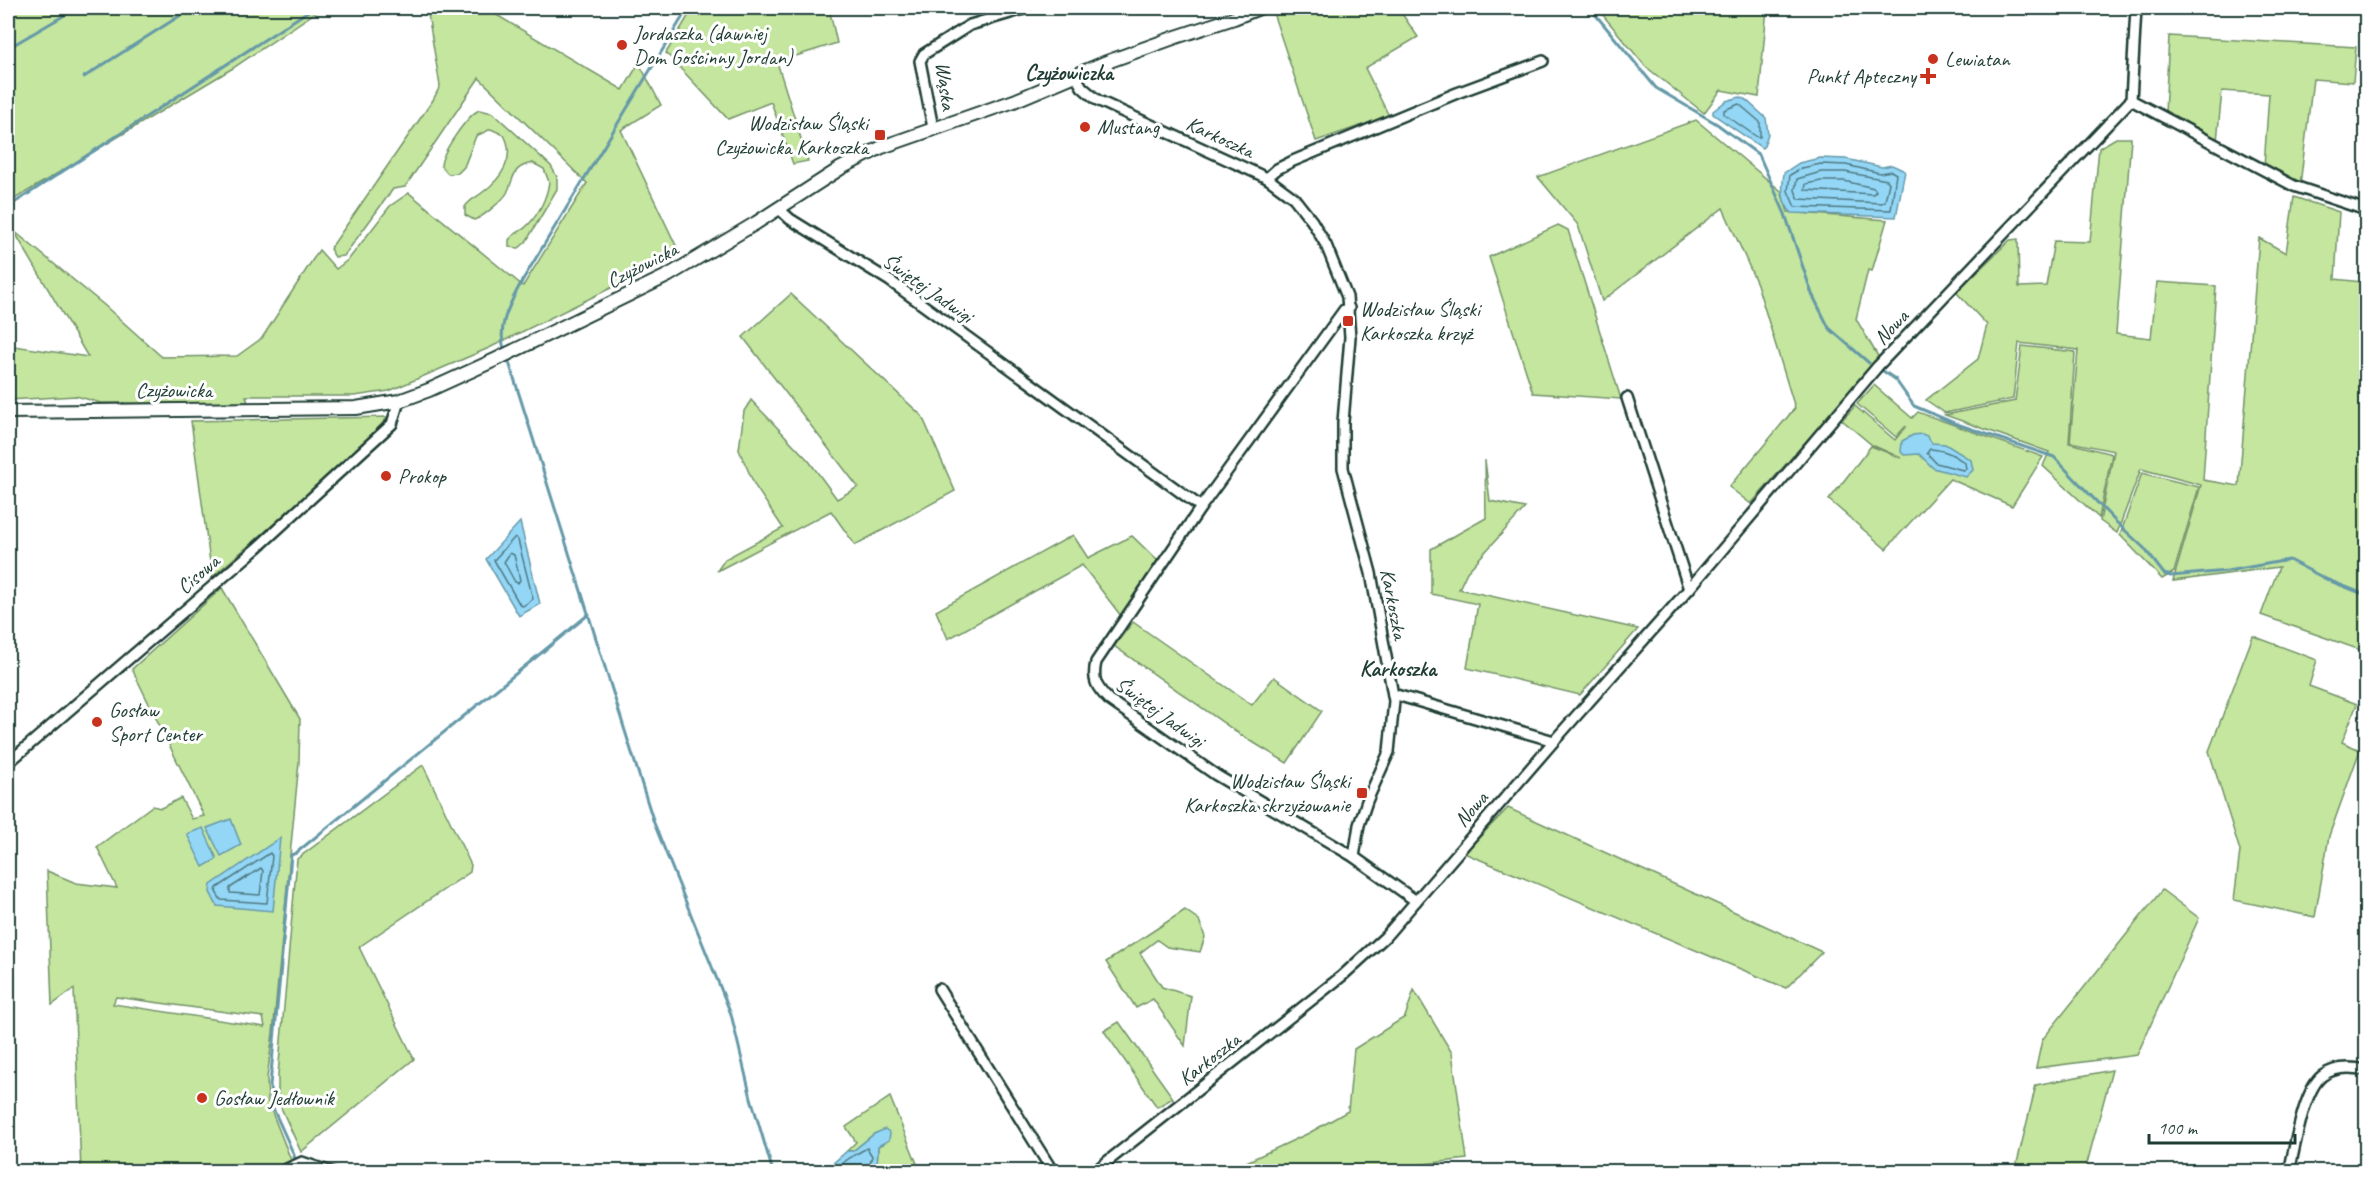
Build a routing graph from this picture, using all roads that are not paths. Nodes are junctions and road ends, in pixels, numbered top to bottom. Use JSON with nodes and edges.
{"nodes":[{"id":1,"x":1027,"y":8,"type":"edge"},
{"id":2,"x":1258,"y":8,"type":"edge"},
{"id":3,"x":2136,"y":8,"type":"edge"},
{"id":4,"x":1543,"y":61,"type":"dead end"},
{"id":5,"x":1075,"y":75,"type":"junction"},
{"id":6,"x":2131,"y":100,"type":"junction"},
{"id":7,"x":933,"y":128,"type":"junction"},
{"id":8,"x":1267,"y":178,"type":"junction"},
{"id":9,"x":778,"y":208,"type":"junction"},
{"id":10,"x":2367,"y":210,"type":"edge"},
{"id":11,"x":1349,"y":308,"type":"junction"},
{"id":12,"x":1627,"y":398,"type":"dead end"},
{"id":13,"x":399,"y":401,"type":"junction"},
{"id":14,"x":8,"y":412,"type":"edge"},
{"id":15,"x":1201,"y":507,"type":"junction"},
{"id":16,"x":1689,"y":589,"type":"junction"},
{"id":17,"x":1393,"y":694,"type":"junction"},
{"id":18,"x":1554,"y":741,"type":"junction"},
{"id":19,"x":8,"y":763,"type":"edge"},
{"id":20,"x":1354,"y":857,"type":"junction"},
{"id":21,"x":1416,"y":901,"type":"junction"},
{"id":22,"x":939,"y":989,"type":"dead end"},
{"id":23,"x":2367,"y":1070,"type":"edge"},
{"id":24,"x":280,"y":1172,"type":"edge"},
{"id":25,"x":331,"y":1172,"type":"edge"},
{"id":26,"x":1053,"y":1172,"type":"edge"},
{"id":27,"x":1094,"y":1172,"type":"edge"},
{"id":28,"x":2289,"y":1172,"type":"edge"}],
"edges":[{"from":1,"to":7,"type":"street","name":"Wąska"},
{"from":2,"to":5,"type":"street","name":"Czyżowicka"},
{"from":3,"to":6,"type":"street"},
{"from":4,"to":8,"type":"street"},
{"from":5,"to":7,"type":"street","name":"Czyżowicka"},
{"from":5,"to":8,"type":"street","name":"Karkoszka"},
{"from":6,"to":10,"type":"street"},
{"from":6,"to":16,"type":"street","name":"Nowa"},
{"from":7,"to":9,"type":"street","name":"Czyżowicka"},
{"from":8,"to":11,"type":"street","name":"Karkoszka"},
{"from":9,"to":13,"type":"street","name":"Czyżowicka"},
{"from":9,"to":15,"type":"street","name":"Świętej Jadwigi"},
{"from":11,"to":15,"type":"street","name":"Świętej Jadwigi"},
{"from":11,"to":17,"type":"street","name":"Karkoszka"},
{"from":12,"to":16,"type":"street"},
{"from":13,"to":14,"type":"street","name":"Czyżowicka"},
{"from":13,"to":19,"type":"street","name":"Cisowa"},
{"from":15,"to":20,"type":"street","name":"Świętej Jadwigi"},
{"from":16,"to":18,"type":"street","name":"Nowa"},
{"from":17,"to":18,"type":"street"},
{"from":17,"to":20,"type":"street","name":"Karkoszka"},
{"from":18,"to":21,"type":"street","name":"Nowa"},
{"from":20,"to":21,"type":"street"},
{"from":21,"to":27,"type":"street","name":"Karkoszka"},
{"from":22,"to":26,"type":"street"},
{"from":23,"to":28,"type":"street"},
{"from":24,"to":25,"type":"street"}]}
